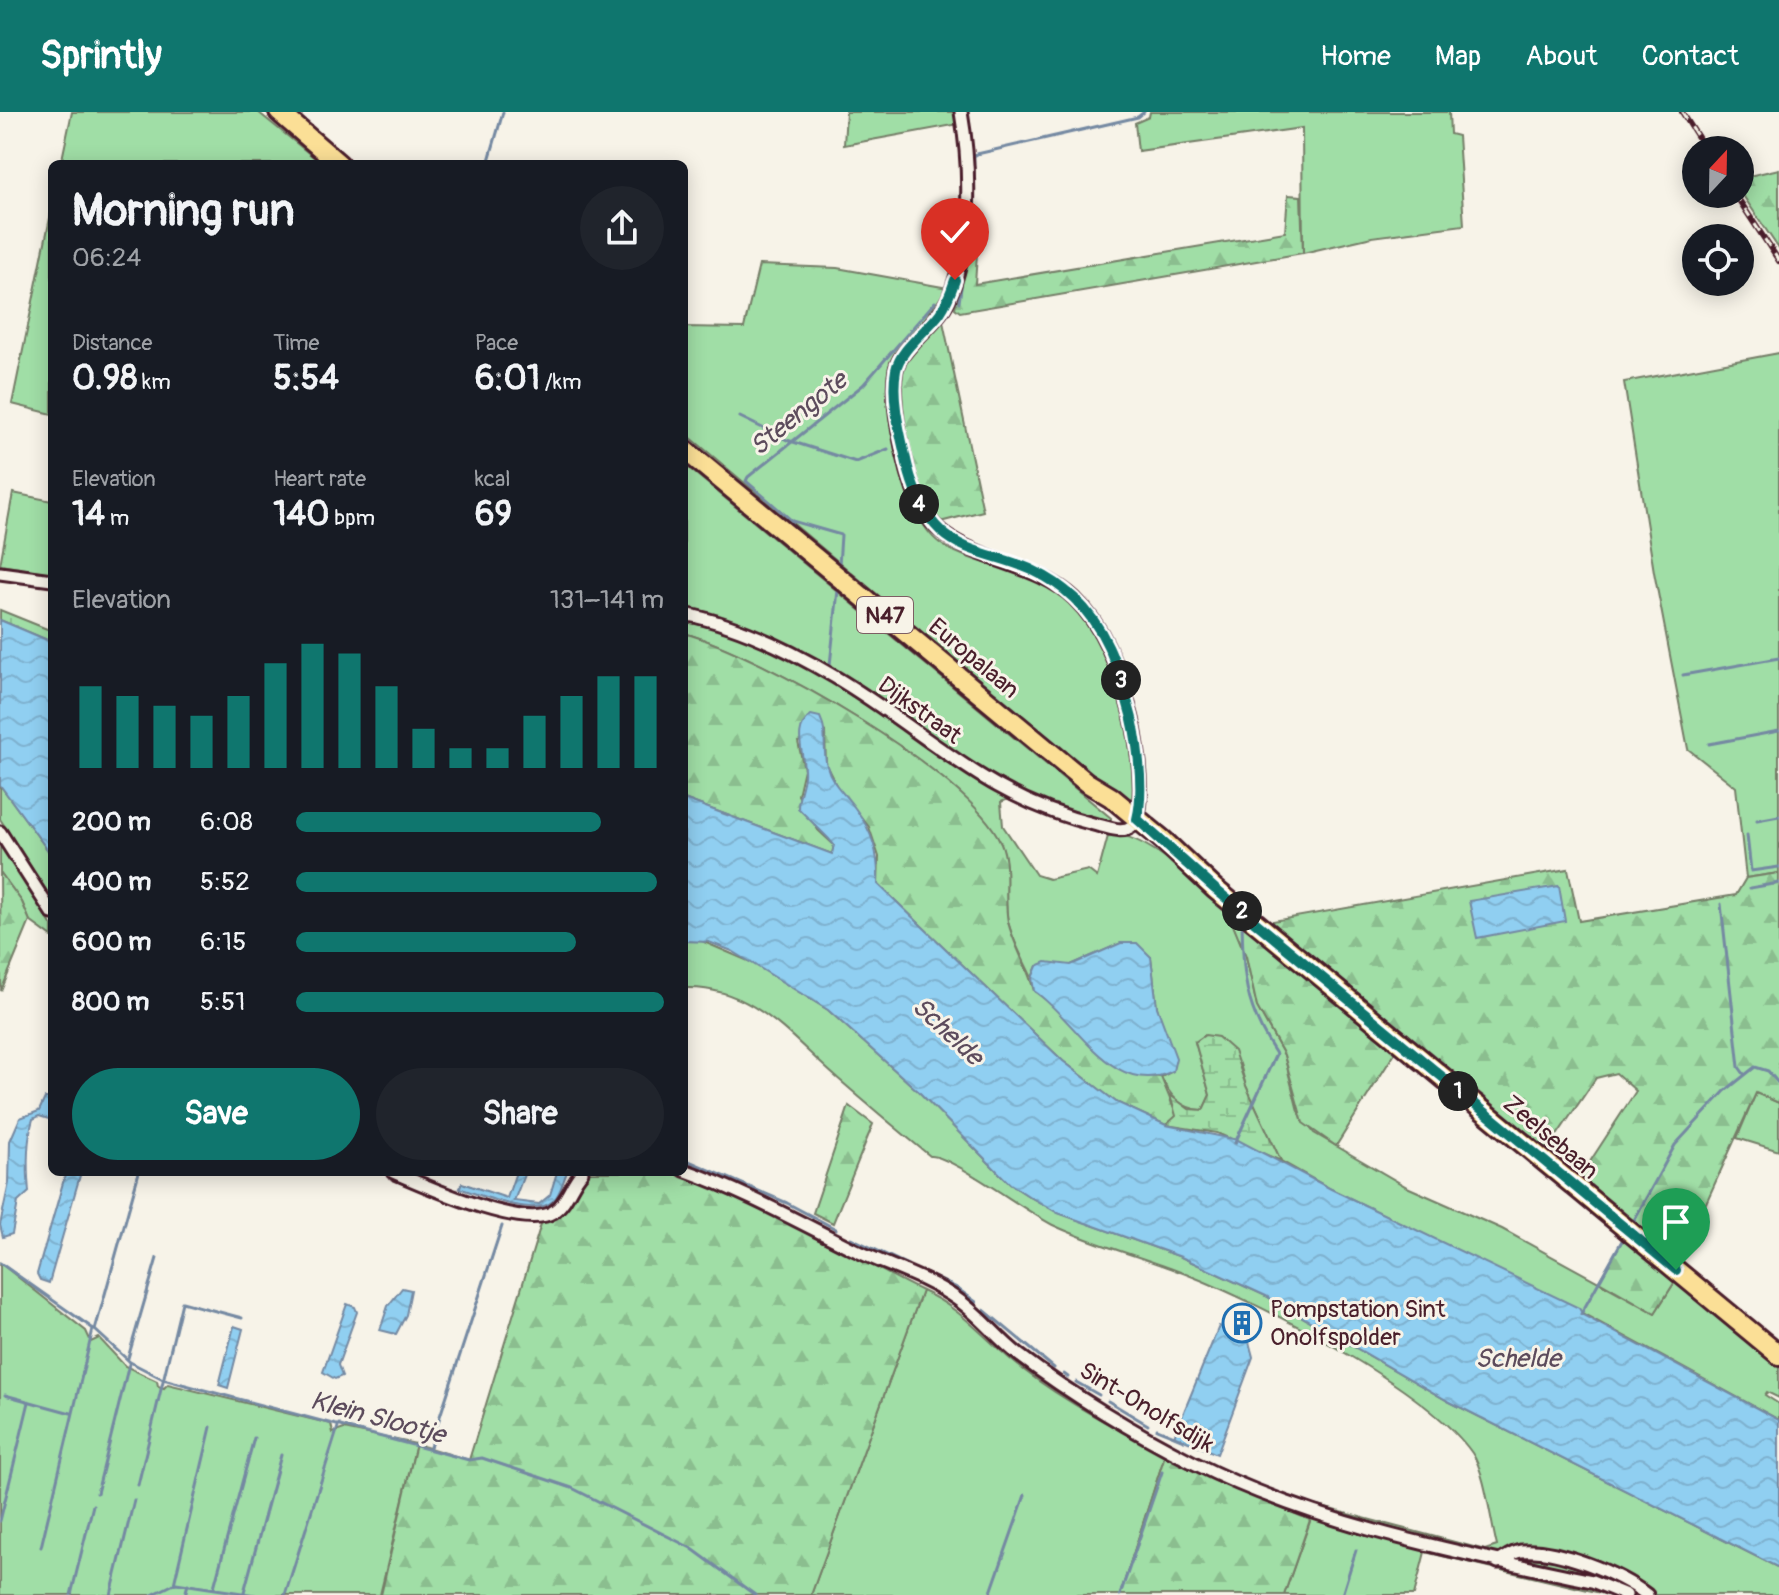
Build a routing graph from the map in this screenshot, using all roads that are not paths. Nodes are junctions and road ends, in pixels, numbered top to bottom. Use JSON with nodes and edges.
{"nodes":[{"id":1,"x":279,"y":112,"type":"edge"},
{"id":2,"x":290,"y":112,"type":"edge"},
{"id":3,"x":961,"y":112,"type":"edge"},
{"id":4,"x":334,"y":160,"type":"edge"},
{"id":5,"x":344,"y":160,"type":"edge"},
{"id":6,"x":688,"y":452,"type":"edge"},
{"id":7,"x":0,"y":573,"type":"edge"},
{"id":8,"x":48,"y":579,"type":"edge"},
{"id":9,"x":688,"y":615,"type":"edge"},
{"id":10,"x":1086,"y":782,"type":"joint"},
{"id":11,"x":1134,"y":822,"type":"junction"},
{"id":12,"x":0,"y":832,"type":"edge"},
{"id":13,"x":48,"y":907,"type":"edge"},
{"id":14,"x":688,"y":1172,"type":"edge"},
{"id":15,"x":404,"y":1176,"type":"edge"},
{"id":16,"x":579,"y":1176,"type":"edge"},
{"id":17,"x":1779,"y":1355,"type":"edge"},
{"id":18,"x":1498,"y":1562,"type":"junction"},
{"id":19,"x":1626,"y":1595,"type":"edge"},
{"id":20,"x":1647,"y":1595,"type":"edge"}],
"edges":[{"from":1,"to":4,"type":"main road"},
{"from":2,"to":5,"type":"main road"},
{"from":3,"to":11,"type":"street"},
{"from":6,"to":10,"type":"main road","name":"Europalaan","number":"N47"},
{"from":7,"to":8,"type":"street"},
{"from":9,"to":11,"type":"street","name":"Dijkstraat"},
{"from":10,"to":11,"type":"main road","name":"Zeelsebaan","number":"N47"},
{"from":11,"to":17,"type":"main road","name":"Zeelsebaan","number":"N47"},
{"from":12,"to":13,"type":"street"},
{"from":14,"to":18,"type":"street","name":"Sint-Onolfsdijk"},
{"from":15,"to":16,"type":"street"},
{"from":18,"to":19,"type":"street","name":"Sint-Onolfsdijk"},
{"from":18,"to":20,"type":"street"}]}
